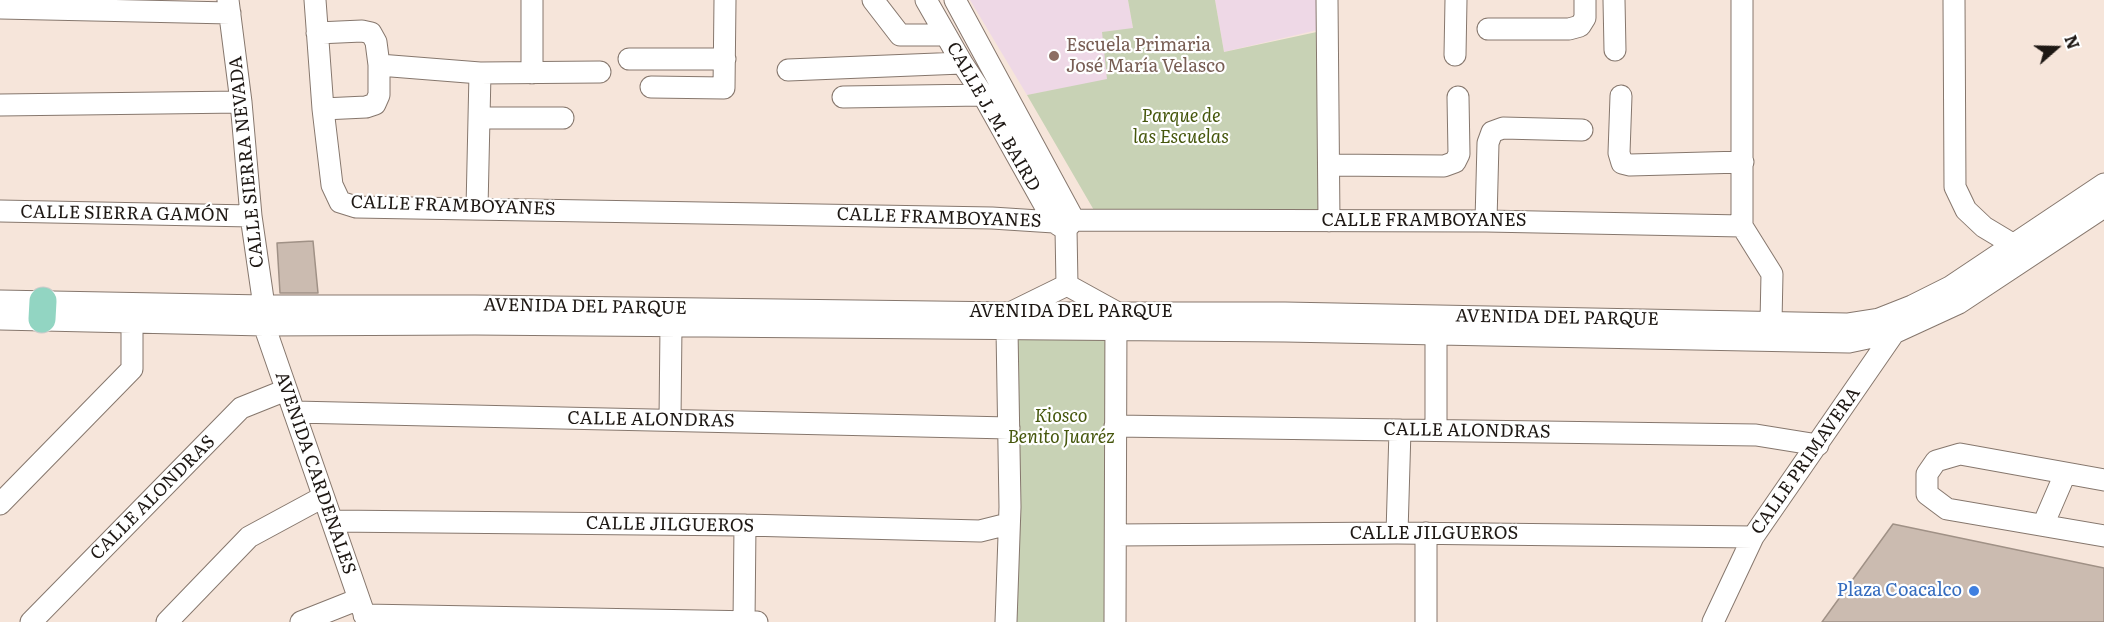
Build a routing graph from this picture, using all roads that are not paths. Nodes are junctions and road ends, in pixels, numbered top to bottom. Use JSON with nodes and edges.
{"nodes":[{"id":1,"x":315,"y":0,"type":"edge"},
{"id":2,"x":532,"y":0,"type":"edge"},
{"id":3,"x":725,"y":0,"type":"edge"},
{"id":4,"x":873,"y":0,"type":"edge"},
{"id":5,"x":926,"y":0,"type":"edge"},
{"id":6,"x":955,"y":0,"type":"edge"},
{"id":7,"x":1327,"y":0,"type":"edge"},
{"id":8,"x":1456,"y":0,"type":"edge"},
{"id":9,"x":1585,"y":0,"type":"edge"},
{"id":10,"x":1614,"y":0,"type":"edge"},
{"id":11,"x":1742,"y":0,"type":"edge"},
{"id":12,"x":1954,"y":0,"type":"edge"},
{"id":13,"x":229,"y":7,"type":"edge"},
{"id":14,"x":0,"y":8,"type":"edge"},
{"id":15,"x":1488,"y":29,"type":"dead end"},
{"id":16,"x":317,"y":33,"type":"junction"},
{"id":17,"x":946,"y":35,"type":"junction"},
{"id":18,"x":1615,"y":50,"type":"dead end"},
{"id":19,"x":1455,"y":55,"type":"dead end"},
{"id":20,"x":629,"y":59,"type":"dead end"},
{"id":21,"x":725,"y":59,"type":"junction"},
{"id":22,"x":962,"y":63,"type":"junction"},
{"id":23,"x":379,"y":65,"type":"junction"},
{"id":24,"x":789,"y":70,"type":"dead end"},
{"id":25,"x":600,"y":72,"type":"dead end"},
{"id":26,"x":480,"y":73,"type":"junction"},
{"id":27,"x":532,"y":73,"type":"junction"},
{"id":28,"x":651,"y":87,"type":"dead end"},
{"id":29,"x":983,"y":95,"type":"junction"},
{"id":30,"x":1621,"y":96,"type":"dead end"},
{"id":31,"x":843,"y":97,"type":"dead end"},
{"id":32,"x":1458,"y":97,"type":"dead end"},
{"id":33,"x":241,"y":102,"type":"junction"},
{"id":34,"x":0,"y":105,"type":"edge"},
{"id":35,"x":323,"y":109,"type":"junction"},
{"id":36,"x":479,"y":118,"type":"junction"},
{"id":37,"x":562,"y":118,"type":"dead end"},
{"id":38,"x":1582,"y":130,"type":"dead end"},
{"id":39,"x":1743,"y":162,"type":"junction"},
{"id":40,"x":1330,"y":165,"type":"junction"},
{"id":41,"x":2104,"y":184,"type":"edge"},
{"id":42,"x":2104,"y":207,"type":"edge"},
{"id":43,"x":477,"y":208,"type":"junction"},
{"id":44,"x":0,"y":211,"type":"edge"},
{"id":45,"x":251,"y":216,"type":"junction"},
{"id":46,"x":1329,"y":221,"type":"junction"},
{"id":47,"x":1486,"y":221,"type":"junction"},
{"id":48,"x":1064,"y":224,"type":"junction"},
{"id":49,"x":1742,"y":226,"type":"junction"},
{"id":50,"x":2023,"y":250,"type":"junction"},
{"id":51,"x":1067,"y":285,"type":"junction"},
{"id":52,"x":0,"y":301,"type":"edge"},
{"id":53,"x":1912,"y":306,"type":"junction"},
{"id":54,"x":42,"y":310,"type":"junction"},
{"id":55,"x":264,"y":316,"type":"junction"},
{"id":56,"x":0,"y":319,"type":"edge"},
{"id":57,"x":1008,"y":321,"type":"junction"},
{"id":58,"x":1116,"y":321,"type":"junction"},
{"id":59,"x":132,"y":322,"type":"junction"},
{"id":60,"x":1771,"y":322,"type":"junction"},
{"id":61,"x":671,"y":326,"type":"junction"},
{"id":62,"x":1896,"y":332,"type":"junction"},
{"id":63,"x":1436,"y":334,"type":"junction"},
{"id":64,"x":286,"y":390,"type":"junction"},
{"id":65,"x":294,"y":412,"type":"junction"},
{"id":66,"x":670,"y":420,"type":"junction"},
{"id":67,"x":1115,"y":426,"type":"junction"},
{"id":68,"x":1009,"y":428,"type":"junction"},
{"id":69,"x":1400,"y":430,"type":"junction"},
{"id":70,"x":1436,"y":430,"type":"junction"},
{"id":71,"x":1818,"y":446,"type":"junction"},
{"id":72,"x":2065,"y":474,"type":"junction"},
{"id":73,"x":2104,"y":480,"type":"edge"},
{"id":74,"x":323,"y":497,"type":"junction"},
{"id":75,"x":0,"y":504,"type":"edge"},
{"id":76,"x":332,"y":521,"type":"junction"},
{"id":77,"x":1008,"y":524,"type":"junction"},
{"id":78,"x":745,"y":525,"type":"junction"},
{"id":79,"x":2043,"y":525,"type":"junction"},
{"id":80,"x":1397,"y":533,"type":"junction"},
{"id":81,"x":1426,"y":533,"type":"junction"},
{"id":82,"x":1116,"y":534,"type":"junction"},
{"id":83,"x":2104,"y":536,"type":"edge"},
{"id":84,"x":1753,"y":537,"type":"junction"},
{"id":85,"x":363,"y":612,"type":"edge"},
{"id":86,"x":31,"y":622,"type":"edge"},
{"id":87,"x":167,"y":622,"type":"edge"},
{"id":88,"x":301,"y":622,"type":"edge"},
{"id":89,"x":744,"y":622,"type":"edge"},
{"id":90,"x":757,"y":622,"type":"edge"},
{"id":91,"x":1006,"y":622,"type":"edge"},
{"id":92,"x":1115,"y":622,"type":"edge"},
{"id":93,"x":1426,"y":622,"type":"edge"},
{"id":94,"x":1713,"y":622,"type":"edge"}],
"edges":[{"from":1,"to":16,"type":"street","name":"CALLE FRAMBOYANES"},
{"from":2,"to":27,"type":"street"},
{"from":3,"to":21,"type":"street"},
{"from":4,"to":17,"type":"street"},
{"from":5,"to":17,"type":"street","name":"CALLE J. M. BAIRD"},
{"from":6,"to":48,"type":"street","name":"CALLE J. M. BAIRD"},
{"from":7,"to":40,"type":"street"},
{"from":8,"to":19,"type":"street"},
{"from":9,"to":15,"type":"street"},
{"from":10,"to":18,"type":"street"},
{"from":11,"to":39,"type":"street"},
{"from":12,"to":50,"type":"street"},
{"from":13,"to":14,"type":"street"},
{"from":13,"to":33,"type":"street","name":"CALLE SIERRA NEVADA"},
{"from":16,"to":23,"type":"street"},
{"from":16,"to":35,"type":"street","name":"CALLE FRAMBOYANES"},
{"from":17,"to":22,"type":"street","name":"CALLE J. M. BAIRD"},
{"from":20,"to":21,"type":"street"},
{"from":21,"to":28,"type":"street"},
{"from":22,"to":24,"type":"street"},
{"from":22,"to":29,"type":"street","name":"CALLE J. M. BAIRD"},
{"from":23,"to":26,"type":"street"},
{"from":23,"to":35,"type":"street"},
{"from":25,"to":27,"type":"street"},
{"from":26,"to":27,"type":"street"},
{"from":26,"to":36,"type":"street"},
{"from":29,"to":31,"type":"street"},
{"from":29,"to":48,"type":"street","name":"CALLE J. M. BAIRD"},
{"from":30,"to":39,"type":"street"},
{"from":32,"to":40,"type":"street"},
{"from":33,"to":34,"type":"street"},
{"from":33,"to":45,"type":"street","name":"CALLE SIERRA NEVADA"},
{"from":35,"to":43,"type":"street","name":"CALLE FRAMBOYANES"},
{"from":36,"to":37,"type":"street"},
{"from":36,"to":43,"type":"street"},
{"from":38,"to":47,"type":"street"},
{"from":39,"to":49,"type":"street"},
{"from":40,"to":46,"type":"street"},
{"from":41,"to":50,"type":"street","name":"AVENIDA DEL PARQUE"},
{"from":42,"to":50,"type":"street","name":"AVENIDA DEL PARQUE"},
{"from":43,"to":48,"type":"street","name":"CALLE FRAMBOYANES"},
{"from":44,"to":45,"type":"street","name":"CALLE SIERRA GAMÓN"},
{"from":45,"to":55,"type":"street","name":"CALLE SIERRA NEVADA"},
{"from":46,"to":47,"type":"street","name":"CALLE FRAMBOYANES"},
{"from":46,"to":48,"type":"street","name":"CALLE FRAMBOYANES"},
{"from":47,"to":49,"type":"street","name":"CALLE FRAMBOYANES"},
{"from":48,"to":51,"type":"street","name":"CALLE J. M. BAIRD"},
{"from":49,"to":60,"type":"street"},
{"from":50,"to":53,"type":"street","name":"AVENIDA DEL PARQUE"},
{"from":50,"to":62,"type":"street","name":"AVENIDA DEL PARQUE"},
{"from":51,"to":57,"type":"street"},
{"from":51,"to":58,"type":"street"},
{"from":52,"to":54,"type":"street","name":"AVENIDA DEL PARQUE"},
{"from":53,"to":60,"type":"street","name":"AVENIDA DEL PARQUE"},
{"from":53,"to":62,"type":"street","name":"CALLE PRIMAVERA"},
{"from":54,"to":55,"type":"street","name":"AVENIDA DEL PARQUE"},
{"from":54,"to":56,"type":"street","name":"AVENIDA DEL PARQUE"},
{"from":54,"to":59,"type":"street","name":"AVENIDA DEL PARQUE"},
{"from":55,"to":57,"type":"street","name":"AVENIDA DEL PARQUE"},
{"from":55,"to":59,"type":"street","name":"AVENIDA DEL PARQUE"},
{"from":55,"to":61,"type":"street","name":"AVENIDA DEL PARQUE"},
{"from":55,"to":64,"type":"street","name":"AVENIDA CARDENALES"},
{"from":57,"to":58,"type":"street","name":"AVENIDA DEL PARQUE"},
{"from":57,"to":61,"type":"street","name":"AVENIDA DEL PARQUE"},
{"from":57,"to":68,"type":"street"},
{"from":58,"to":60,"type":"street","name":"AVENIDA DEL PARQUE"},
{"from":58,"to":63,"type":"street","name":"AVENIDA DEL PARQUE"},
{"from":58,"to":67,"type":"street"},
{"from":59,"to":75,"type":"street"},
{"from":61,"to":66,"type":"street"},
{"from":62,"to":63,"type":"street","name":"AVENIDA DEL PARQUE"},
{"from":62,"to":71,"type":"street","name":"CALLE PRIMAVERA"},
{"from":63,"to":70,"type":"street"},
{"from":64,"to":65,"type":"street","name":"AVENIDA CARDENALES"},
{"from":64,"to":86,"type":"street","name":"CALLE ALONDRAS"},
{"from":65,"to":66,"type":"street","name":"CALLE ALONDRAS"},
{"from":65,"to":74,"type":"street","name":"AVENIDA CARDENALES"},
{"from":66,"to":68,"type":"street","name":"CALLE ALONDRAS"},
{"from":67,"to":69,"type":"street","name":"CALLE ALONDRAS"},
{"from":67,"to":82,"type":"street"},
{"from":68,"to":77,"type":"street"},
{"from":69,"to":70,"type":"street","name":"CALLE ALONDRAS"},
{"from":69,"to":80,"type":"street"},
{"from":70,"to":71,"type":"street","name":"CALLE ALONDRAS"},
{"from":71,"to":84,"type":"street","name":"CALLE PRIMAVERA"},
{"from":72,"to":73,"type":"street"},
{"from":72,"to":79,"type":"street"},
{"from":72,"to":79,"type":"street"},
{"from":74,"to":76,"type":"street","name":"AVENIDA CARDENALES"},
{"from":74,"to":87,"type":"street"},
{"from":76,"to":78,"type":"street","name":"CALLE JILGUEROS"},
{"from":76,"to":85,"type":"street","name":"AVENIDA CARDENALES"},
{"from":77,"to":78,"type":"street","name":"CALLE JILGUEROS"},
{"from":77,"to":91,"type":"street"},
{"from":78,"to":89,"type":"street"},
{"from":79,"to":83,"type":"street"},
{"from":80,"to":81,"type":"street","name":"CALLE JILGUEROS"},
{"from":80,"to":82,"type":"street","name":"CALLE JILGUEROS"},
{"from":81,"to":84,"type":"street","name":"CALLE JILGUEROS"},
{"from":81,"to":93,"type":"street"},
{"from":82,"to":92,"type":"street"},
{"from":84,"to":94,"type":"street","name":"CALLE PRIMAVERA"},
{"from":85,"to":88,"type":"street"},
{"from":85,"to":89,"type":"street"},
{"from":89,"to":90,"type":"street"}]}
